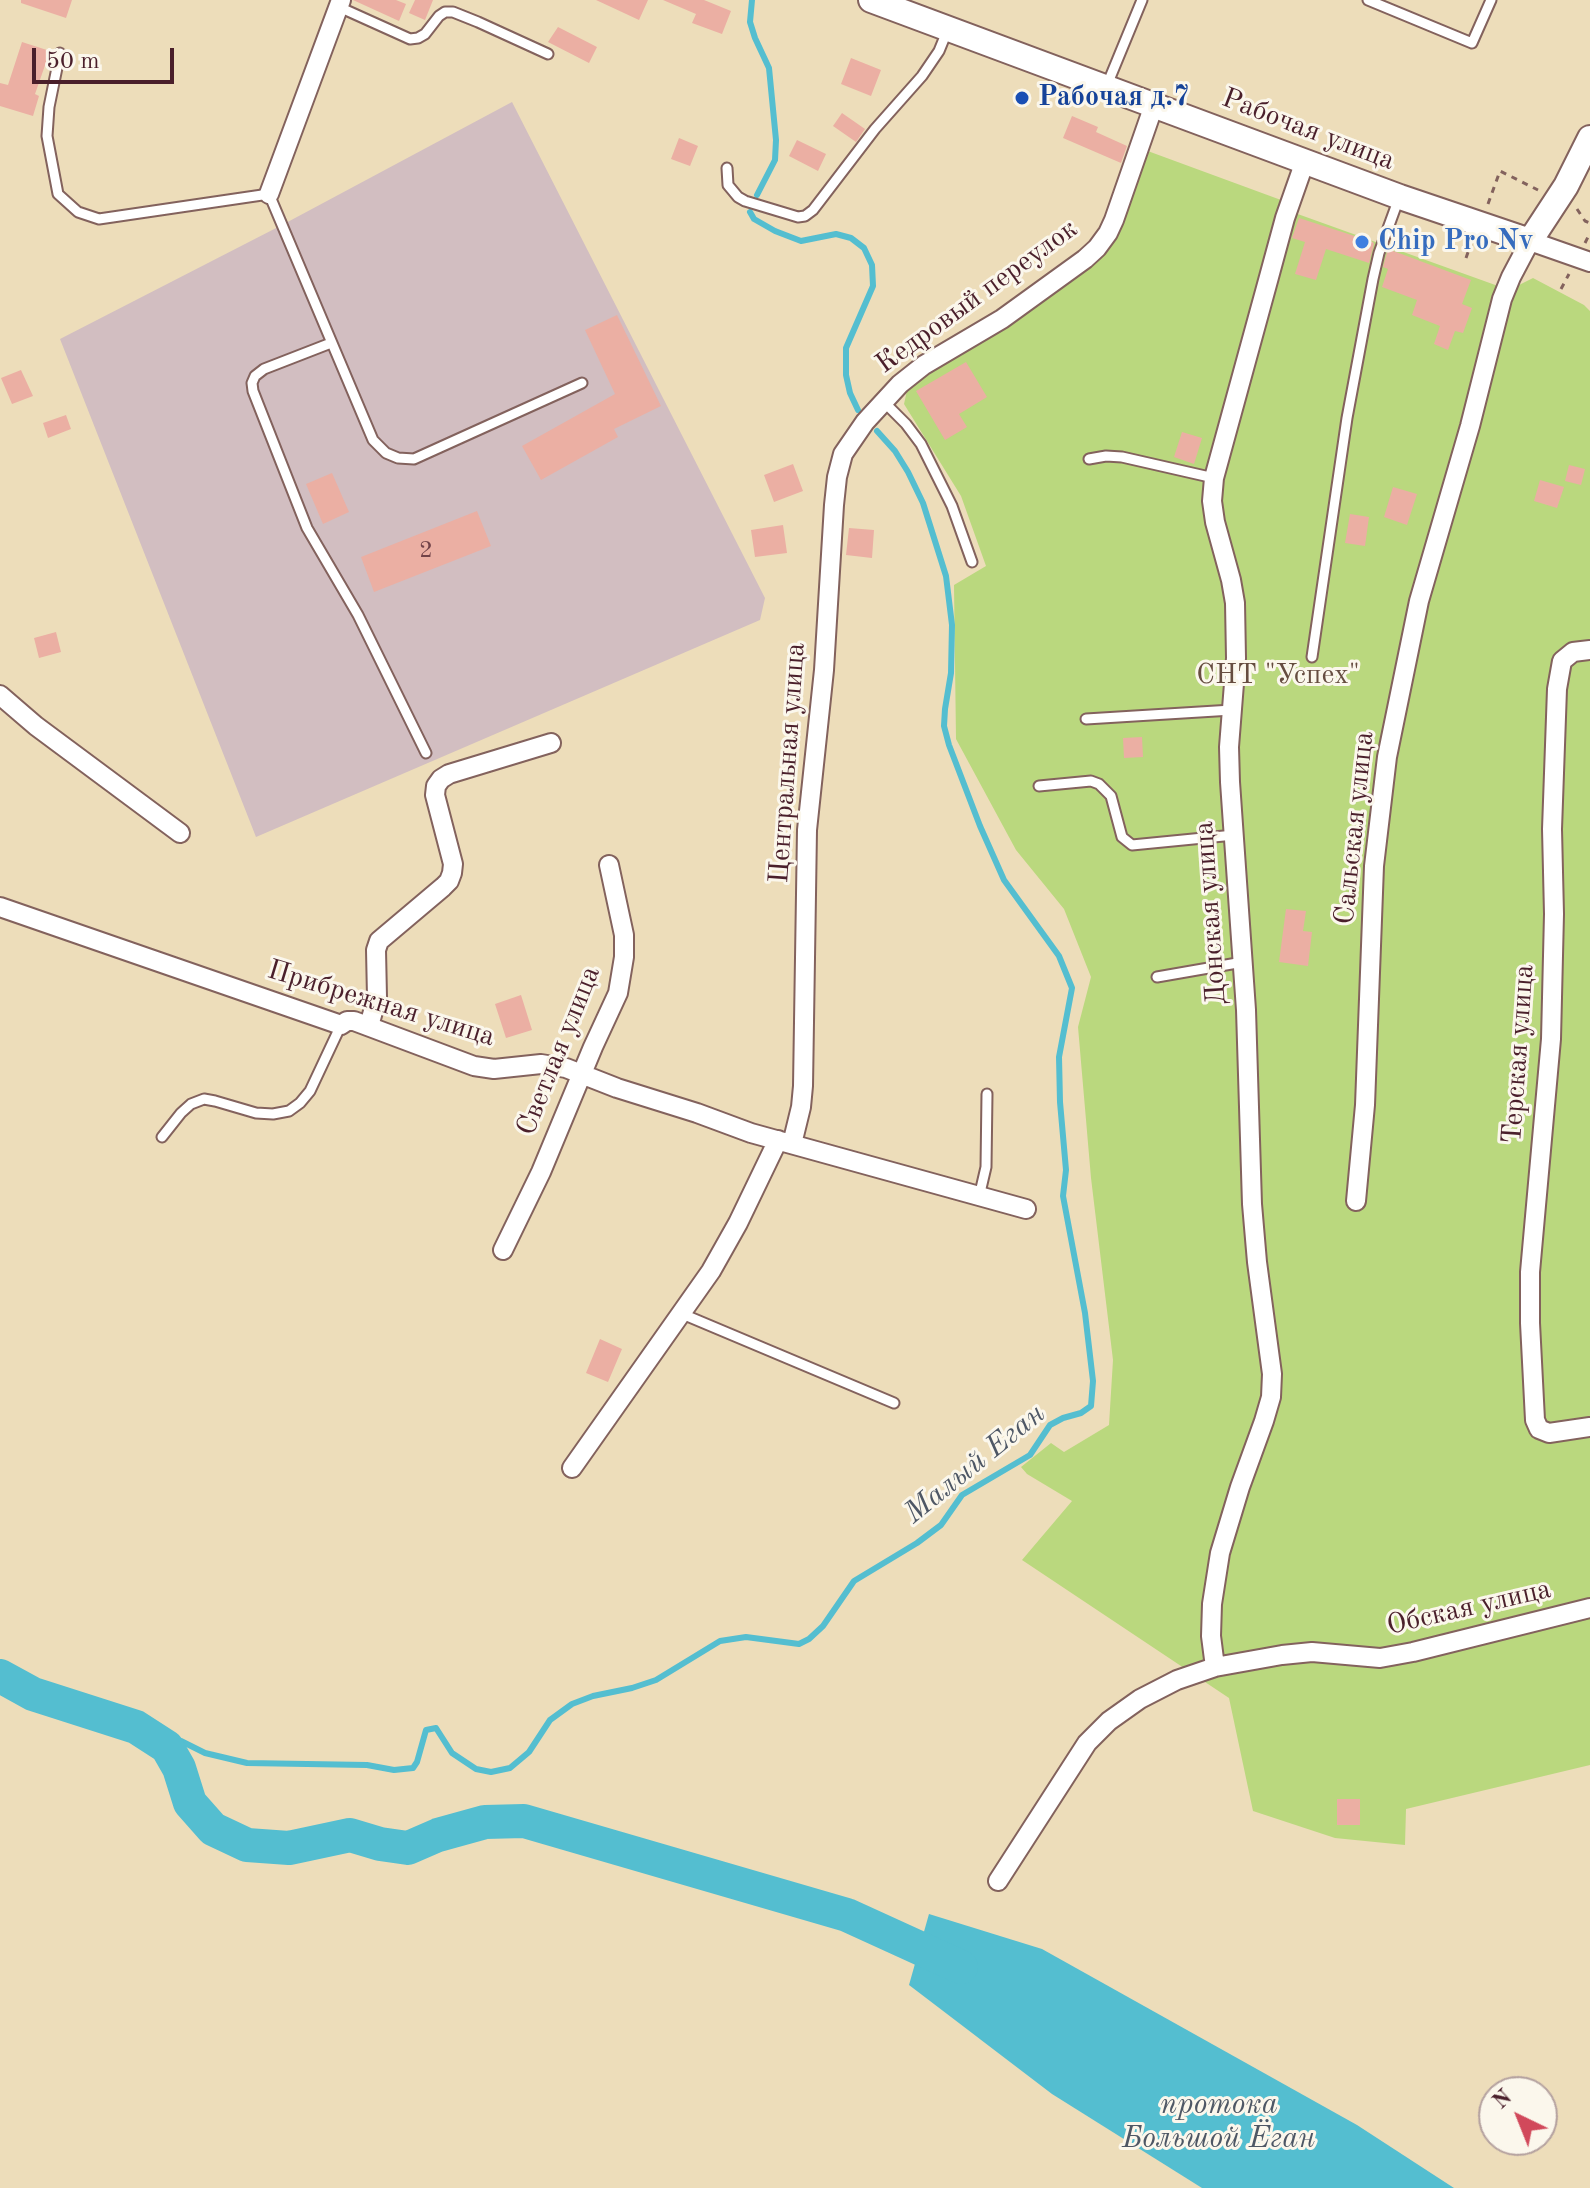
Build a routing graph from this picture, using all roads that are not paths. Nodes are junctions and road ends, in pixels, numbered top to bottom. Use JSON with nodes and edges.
{"nodes":[{"id":1,"x":871,"y":0,"type":"edge"},
{"id":2,"x":1142,"y":0,"type":"edge"},
{"id":3,"x":1368,"y":0,"type":"edge"},
{"id":4,"x":1491,"y":0,"type":"edge"},
{"id":5,"x":340,"y":4,"type":"edge"},
{"id":6,"x":949,"y":29,"type":"junction"},
{"id":7,"x":60,"y":53,"type":"dead end"},
{"id":8,"x":548,"y":54,"type":"dead end"},
{"id":9,"x":1106,"y":87,"type":"junction"},
{"id":10,"x":1154,"y":105,"type":"junction"},
{"id":11,"x":1590,"y":138,"type":"edge"},
{"id":12,"x":1305,"y":161,"type":"junction"},
{"id":13,"x":727,"y":168,"type":"dead end"},
{"id":14,"x":269,"y":194,"type":"junction"},
{"id":15,"x":1400,"y":197,"type":"junction"},
{"id":16,"x":1530,"y":241,"type":"junction"},
{"id":17,"x":1590,"y":262,"type":"edge"},
{"id":18,"x":331,"y":343,"type":"junction"},
{"id":19,"x":582,"y":383,"type":"dead end"},
{"id":20,"x":883,"y":401,"type":"junction"},
{"id":21,"x":1089,"y":459,"type":"dead end"},
{"id":22,"x":1214,"y":478,"type":"junction"},
{"id":23,"x":972,"y":562,"type":"dead end"},
{"id":24,"x":1590,"y":650,"type":"edge"},
{"id":25,"x":1312,"y":657,"type":"dead end"},
{"id":26,"x":0,"y":695,"type":"edge"},
{"id":27,"x":1232,"y":710,"type":"junction"},
{"id":28,"x":1086,"y":719,"type":"dead end"},
{"id":29,"x":551,"y":743,"type":"dead end"},
{"id":30,"x":426,"y":753,"type":"dead end"},
{"id":31,"x":1039,"y":786,"type":"dead end"},
{"id":32,"x":180,"y":833,"type":"dead end"},
{"id":33,"x":1234,"y":835,"type":"junction"},
{"id":34,"x":609,"y":865,"type":"dead end"},
{"id":35,"x":0,"y":907,"type":"edge"},
{"id":36,"x":1243,"y":962,"type":"junction"},
{"id":37,"x":1157,"y":977,"type":"dead end"},
{"id":38,"x":341,"y":1025,"type":"junction"},
{"id":39,"x":369,"y":1026,"type":"junction"},
{"id":40,"x":582,"y":1074,"type":"junction"},
{"id":41,"x":987,"y":1094,"type":"dead end"},
{"id":42,"x":162,"y":1137,"type":"dead end"},
{"id":43,"x":785,"y":1142,"type":"junction"},
{"id":44,"x":979,"y":1197,"type":"junction"},
{"id":45,"x":1356,"y":1201,"type":"dead end"},
{"id":46,"x":1026,"y":1209,"type":"dead end"},
{"id":47,"x":503,"y":1250,"type":"dead end"},
{"id":48,"x":680,"y":1313,"type":"junction"},
{"id":49,"x":894,"y":1403,"type":"dead end"},
{"id":50,"x":1590,"y":1427,"type":"edge"},
{"id":51,"x":572,"y":1468,"type":"dead end"},
{"id":52,"x":1590,"y":1608,"type":"edge"},
{"id":53,"x":1215,"y":1667,"type":"junction"},
{"id":54,"x":998,"y":1881,"type":"dead end"}],
"edges":[{"from":1,"to":6,"type":"street","name":"Рабочая улица"},
{"from":2,"to":9,"type":"lane"},
{"from":3,"to":4,"type":"lane"},
{"from":5,"to":8,"type":"lane"},
{"from":5,"to":14,"type":"street"},
{"from":6,"to":9,"type":"street","name":"Рабочая улица"},
{"from":6,"to":13,"type":"lane"},
{"from":7,"to":14,"type":"lane"},
{"from":9,"to":10,"type":"street","name":"Рабочая улица"},
{"from":10,"to":12,"type":"street","name":"Рабочая улица"},
{"from":10,"to":20,"type":"street","name":"Кедровый переулок"},
{"from":11,"to":16,"type":"street"},
{"from":12,"to":15,"type":"street","name":"Рабочая улица"},
{"from":12,"to":22,"type":"street","name":"Донская улица"},
{"from":14,"to":18,"type":"lane"},
{"from":15,"to":16,"type":"street","name":"Рабочая улица"},
{"from":15,"to":25,"type":"lane"},
{"from":16,"to":17,"type":"street","name":"Рабочая улица"},
{"from":16,"to":45,"type":"street","name":"Сальская улица"},
{"from":18,"to":19,"type":"lane"},
{"from":18,"to":30,"type":"lane"},
{"from":20,"to":23,"type":"lane"},
{"from":20,"to":43,"type":"street","name":"Центральная улица"},
{"from":21,"to":22,"type":"lane"},
{"from":22,"to":27,"type":"street","name":"Донская улица"},
{"from":24,"to":50,"type":"street","name":"Терская улица"},
{"from":26,"to":32,"type":"street"},
{"from":27,"to":28,"type":"lane"},
{"from":27,"to":33,"type":"street","name":"Донская улица"},
{"from":29,"to":39,"type":"street"},
{"from":31,"to":33,"type":"lane"},
{"from":33,"to":36,"type":"street","name":"Донская улица"},
{"from":34,"to":40,"type":"street","name":"Светлая улица"},
{"from":35,"to":38,"type":"street","name":"Прибрежная улица"},
{"from":36,"to":37,"type":"lane"},
{"from":36,"to":53,"type":"street","name":"Донская улица"},
{"from":38,"to":39,"type":"street","name":"Прибрежная улица"},
{"from":38,"to":42,"type":"lane"},
{"from":39,"to":40,"type":"street","name":"Прибрежная улица"},
{"from":40,"to":43,"type":"street","name":"Прибрежная улица"},
{"from":40,"to":47,"type":"street","name":"Светлая улица"},
{"from":41,"to":44,"type":"lane"},
{"from":43,"to":44,"type":"street","name":"Прибрежная улица"},
{"from":43,"to":48,"type":"street","name":"Центральная улица"},
{"from":44,"to":46,"type":"street","name":"Прибрежная улица"},
{"from":48,"to":49,"type":"lane"},
{"from":48,"to":51,"type":"street","name":"Центральная улица"},
{"from":52,"to":53,"type":"street","name":"Обская улица"},
{"from":53,"to":54,"type":"street","name":"Обская улица"}]}
